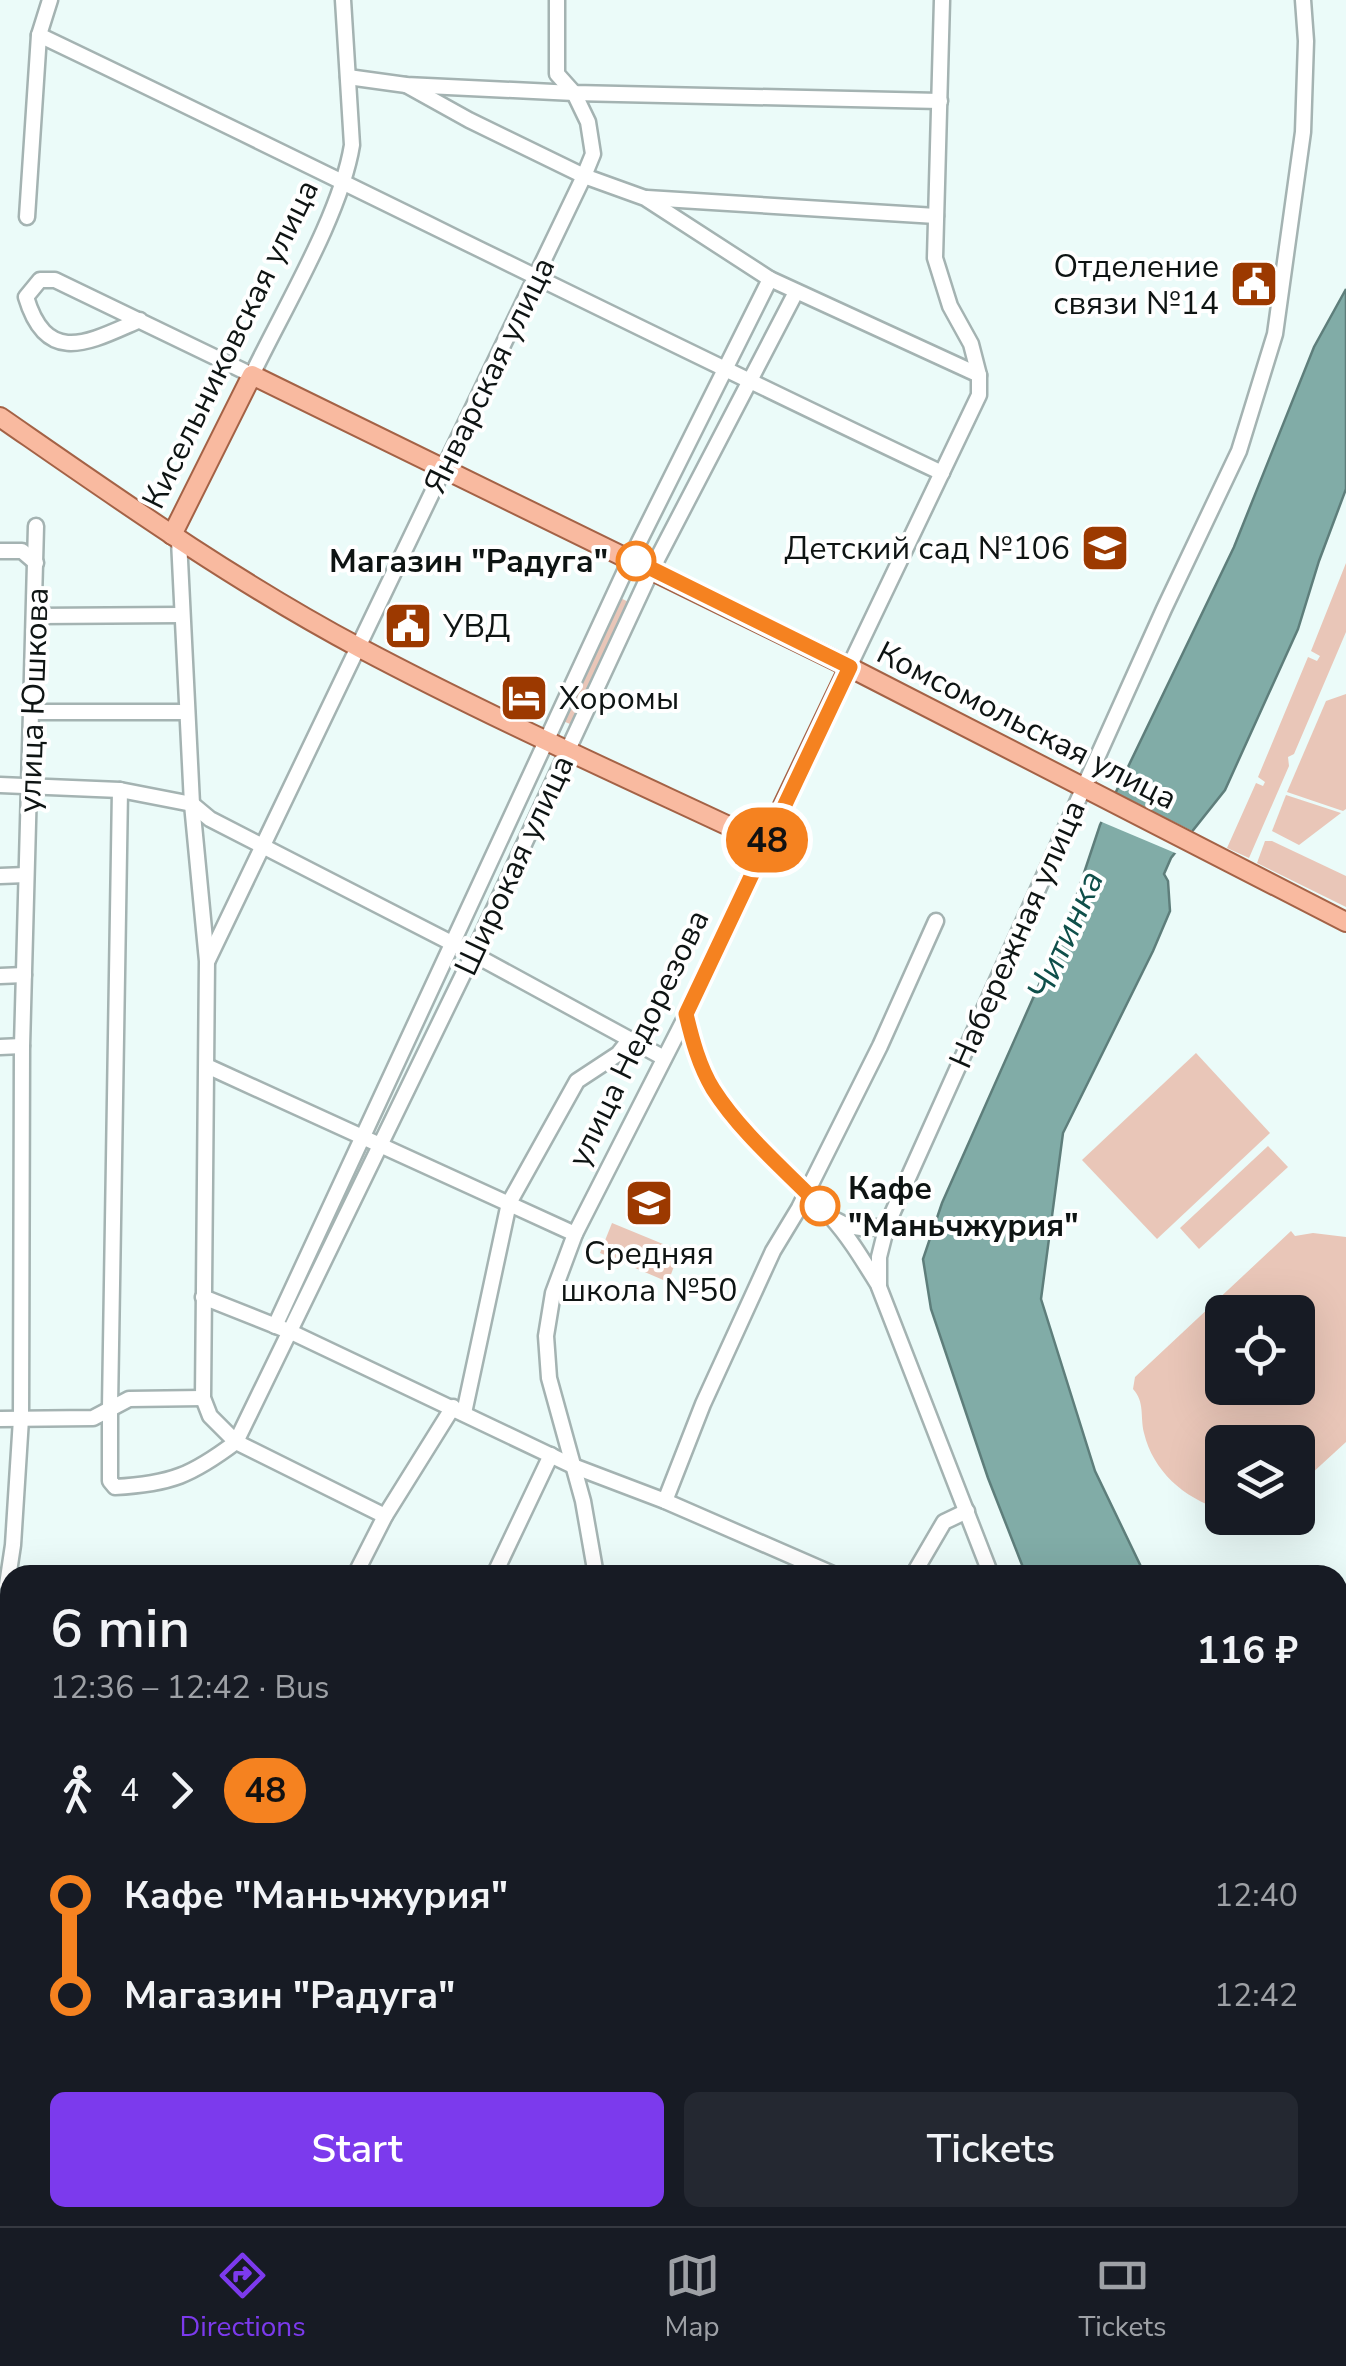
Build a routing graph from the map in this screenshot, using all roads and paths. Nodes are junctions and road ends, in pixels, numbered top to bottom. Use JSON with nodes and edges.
{"nodes":[{"id":1,"x":50,"y":0,"type":"edge"},
{"id":2,"x":343,"y":0,"type":"edge"},
{"id":3,"x":558,"y":0,"type":"edge"},
{"id":4,"x":942,"y":0,"type":"edge"},
{"id":5,"x":1303,"y":0,"type":"edge"},
{"id":6,"x":39,"y":35,"type":"junction"},
{"id":7,"x":348,"y":77,"type":"junction"},
{"id":8,"x":406,"y":86,"type":"junction"},
{"id":9,"x":574,"y":94,"type":"junction"},
{"id":10,"x":940,"y":101,"type":"junction"},
{"id":11,"x":584,"y":176,"type":"junction"},
{"id":12,"x":342,"y":179,"type":"junction"},
{"id":13,"x":645,"y":198,"type":"junction"},
{"id":14,"x":936,"y":216,"type":"junction"},
{"id":15,"x":27,"y":217,"type":"dead end"},
{"id":16,"x":537,"y":278,"type":"junction"},
{"id":17,"x":770,"y":279,"type":"junction"},
{"id":18,"x":796,"y":292,"type":"junction"},
{"id":19,"x":140,"y":320,"type":"junction"},
{"id":20,"x":723,"y":368,"type":"junction"},
{"id":21,"x":252,"y":375,"type":"junction"},
{"id":22,"x":978,"y":375,"type":"junction"},
{"id":23,"x":748,"y":381,"type":"junction"},
{"id":24,"x":0,"y":420,"type":"edge"},
{"id":25,"x":442,"y":468,"type":"junction"},
{"id":26,"x":942,"y":472,"type":"junction"},
{"id":27,"x":36,"y":526,"type":"dead end"},
{"id":28,"x":176,"y":537,"type":"junction"},
{"id":29,"x":0,"y":551,"type":"edge"},
{"id":30,"x":630,"y":558,"type":"junction"},
{"id":31,"x":36,"y":563,"type":"junction"},
{"id":32,"x":652,"y":570,"type":"junction"},
{"id":33,"x":182,"y":615,"type":"junction"},
{"id":34,"x":36,"y":616,"type":"junction"},
{"id":35,"x":358,"y":646,"type":"junction"},
{"id":36,"x":850,"y":667,"type":"junction"},
{"id":37,"x":33,"y":712,"type":"junction"},
{"id":38,"x":187,"y":712,"type":"junction"},
{"id":39,"x":547,"y":742,"type":"junction"},
{"id":40,"x":567,"y":751,"type":"junction"},
{"id":41,"x":0,"y":786,"type":"edge"},
{"id":42,"x":31,"y":786,"type":"junction"},
{"id":43,"x":120,"y":790,"type":"junction"},
{"id":44,"x":1088,"y":791,"type":"junction"},
{"id":45,"x":192,"y":804,"type":"junction"},
{"id":46,"x":765,"y":843,"type":"junction"},
{"id":47,"x":264,"y":847,"type":"junction"},
{"id":48,"x":26,"y":875,"type":"junction"},
{"id":49,"x":0,"y":876,"type":"edge"},
{"id":50,"x":936,"y":921,"type":"dead end"},
{"id":51,"x":1346,"y":922,"type":"edge"},
{"id":52,"x":453,"y":944,"type":"junction"},
{"id":53,"x":473,"y":954,"type":"junction"},
{"id":54,"x":207,"y":960,"type":"junction"},
{"id":55,"x":0,"y":976,"type":"edge"},
{"id":56,"x":24,"y":976,"type":"junction"},
{"id":57,"x":686,"y":1014,"type":"junction"},
{"id":58,"x":629,"y":1040,"type":"junction"},
{"id":59,"x":22,"y":1046,"type":"junction"},
{"id":60,"x":0,"y":1047,"type":"edge"},
{"id":61,"x":664,"y":1058,"type":"junction"},
{"id":62,"x":209,"y":1067,"type":"junction"},
{"id":63,"x":365,"y":1137,"type":"junction"},
{"id":64,"x":380,"y":1144,"type":"junction"},
{"id":65,"x":806,"y":1192,"type":"junction"},
{"id":66,"x":509,"y":1203,"type":"junction"},
{"id":67,"x":831,"y":1217,"type":"junction"},
{"id":68,"x":887,"y":1225,"type":"junction"},
{"id":69,"x":575,"y":1234,"type":"junction"},
{"id":70,"x":879,"y":1287,"type":"junction"},
{"id":71,"x":202,"y":1298,"type":"junction"},
{"id":72,"x":275,"y":1326,"type":"junction"},
{"id":73,"x":290,"y":1332,"type":"junction"},
{"id":74,"x":204,"y":1398,"type":"junction"},
{"id":75,"x":110,"y":1407,"type":"junction"},
{"id":76,"x":458,"y":1410,"type":"junction"},
{"id":77,"x":0,"y":1418,"type":"edge"},
{"id":78,"x":20,"y":1419,"type":"junction"},
{"id":79,"x":236,"y":1442,"type":"junction"},
{"id":80,"x":551,"y":1454,"type":"junction"},
{"id":81,"x":573,"y":1466,"type":"junction"},
{"id":82,"x":665,"y":1501,"type":"junction"},
{"id":83,"x":967,"y":1511,"type":"junction"},
{"id":84,"x":385,"y":1516,"type":"junction"},
{"id":85,"x":10,"y":1565,"type":"edge"},
{"id":86,"x":360,"y":1565,"type":"edge"},
{"id":87,"x":499,"y":1565,"type":"edge"},
{"id":88,"x":594,"y":1565,"type":"edge"},
{"id":89,"x":812,"y":1565,"type":"edge"},
{"id":90,"x":919,"y":1565,"type":"edge"},
{"id":91,"x":987,"y":1565,"type":"edge"}],
"edges":[{"from":1,"to":6,"type":"street"},
{"from":2,"to":7,"type":"street","name":"Кисельниковская улица"},
{"from":3,"to":9,"type":"street","name":"Январская улица"},
{"from":4,"to":10,"type":"street"},
{"from":5,"to":44,"type":"street","name":"Набережная улица"},
{"from":6,"to":12,"type":"street"},
{"from":6,"to":15,"type":"street"},
{"from":7,"to":8,"type":"street"},
{"from":7,"to":12,"type":"street","name":"Кисельниковская улица"},
{"from":8,"to":9,"type":"street"},
{"from":8,"to":11,"type":"street"},
{"from":9,"to":10,"type":"street"},
{"from":9,"to":11,"type":"street","name":"Январская улица"},
{"from":10,"to":14,"type":"street"},
{"from":11,"to":13,"type":"street"},
{"from":11,"to":16,"type":"street","name":"Январская улица"},
{"from":12,"to":16,"type":"street"},
{"from":12,"to":21,"type":"street","name":"Кисельниковская улица"},
{"from":13,"to":14,"type":"street"},
{"from":13,"to":17,"type":"street"},
{"from":14,"to":22,"type":"street"},
{"from":16,"to":20,"type":"street"},
{"from":16,"to":25,"type":"street","name":"Январская улица"},
{"from":17,"to":18,"type":"street"},
{"from":17,"to":20,"type":"street","name":"Широкая улица"},
{"from":18,"to":22,"type":"street"},
{"from":18,"to":23,"type":"street","name":"Широкая улица"},
{"from":19,"to":19,"type":"street","name":"Комсомольская улица"},
{"from":19,"to":21,"type":"street","name":"Комсомольская улица"},
{"from":20,"to":23,"type":"street"},
{"from":20,"to":30,"type":"street","name":"Широкая улица"},
{"from":21,"to":25,"type":"main road","name":"Комсомольская улица"},
{"from":21,"to":28,"type":"main road","name":"Кисельниковская улица"},
{"from":22,"to":26,"type":"street","name":"улица Недорезова"},
{"from":23,"to":26,"type":"street"},
{"from":23,"to":32,"type":"street","name":"Широкая улица"},
{"from":24,"to":28,"type":"main road"},
{"from":25,"to":30,"type":"main road","name":"Комсомольская улица"},
{"from":25,"to":35,"type":"street","name":"Январская улица"},
{"from":26,"to":36,"type":"street","name":"улица Недорезова"},
{"from":27,"to":31,"type":"street","name":"улица Юшкова"},
{"from":28,"to":33,"type":"street"},
{"from":28,"to":35,"type":"main road"},
{"from":29,"to":31,"type":"street"},
{"from":30,"to":32,"type":"main road","name":"Комсомольская улица"},
{"from":30,"to":39,"type":"street","name":"Широкая улица"},
{"from":31,"to":34,"type":"street","name":"улица Юшкова"},
{"from":32,"to":36,"type":"main road","name":"Комсомольская улица"},
{"from":32,"to":40,"type":"street","name":"Широкая улица"},
{"from":33,"to":34,"type":"street"},
{"from":33,"to":38,"type":"street"},
{"from":34,"to":37,"type":"street","name":"улица Юшкова"},
{"from":35,"to":39,"type":"main road"},
{"from":35,"to":47,"type":"street","name":"Январская улица"},
{"from":36,"to":44,"type":"main road","name":"Комсомольская улица"},
{"from":36,"to":46,"type":"main road","name":"улица Недорезова"},
{"from":37,"to":38,"type":"street"},
{"from":37,"to":42,"type":"street","name":"улица Юшкова"},
{"from":38,"to":45,"type":"street"},
{"from":39,"to":40,"type":"main road"},
{"from":39,"to":52,"type":"street","name":"Широкая улица"},
{"from":40,"to":46,"type":"main road"},
{"from":40,"to":53,"type":"street","name":"Широкая улица"},
{"from":41,"to":42,"type":"street"},
{"from":42,"to":43,"type":"street"},
{"from":42,"to":48,"type":"street","name":"улица Юшкова"},
{"from":43,"to":45,"type":"street"},
{"from":43,"to":75,"type":"street"},
{"from":44,"to":51,"type":"main road","name":"Комсомольская улица"},
{"from":44,"to":68,"type":"street","name":"Набережная улица"},
{"from":45,"to":47,"type":"street"},
{"from":45,"to":54,"type":"street"},
{"from":46,"to":57,"type":"street","name":"улица Недорезова"},
{"from":47,"to":52,"type":"street"},
{"from":47,"to":54,"type":"street","name":"Январская улица"},
{"from":48,"to":49,"type":"street"},
{"from":48,"to":56,"type":"street","name":"улица Юшкова"},
{"from":50,"to":65,"type":"street"},
{"from":52,"to":53,"type":"street"},
{"from":52,"to":63,"type":"street","name":"Широкая улица"},
{"from":53,"to":58,"type":"street"},
{"from":53,"to":64,"type":"street","name":"Широкая улица"},
{"from":54,"to":62,"type":"street"},
{"from":55,"to":56,"type":"street"},
{"from":56,"to":59,"type":"street","name":"улица Юшкова"},
{"from":57,"to":61,"type":"street","name":"улица Недорезова"},
{"from":57,"to":65,"type":"street"},
{"from":58,"to":61,"type":"street"},
{"from":58,"to":66,"type":"street"},
{"from":59,"to":60,"type":"street"},
{"from":59,"to":78,"type":"street","name":"улица Юшкова"},
{"from":61,"to":69,"type":"street","name":"улица Недорезова"},
{"from":62,"to":63,"type":"street"},
{"from":62,"to":71,"type":"street"},
{"from":63,"to":64,"type":"street"},
{"from":63,"to":72,"type":"street","name":"Широкая улица"},
{"from":64,"to":66,"type":"street"},
{"from":64,"to":73,"type":"street","name":"Широкая улица"},
{"from":65,"to":67,"type":"street"},
{"from":65,"to":82,"type":"street"},
{"from":66,"to":69,"type":"street"},
{"from":66,"to":76,"type":"street"},
{"from":67,"to":68,"type":"street"},
{"from":67,"to":70,"type":"street"},
{"from":68,"to":70,"type":"street","name":"Набережная улица"},
{"from":69,"to":81,"type":"street","name":"улица Недорезова"},
{"from":70,"to":83,"type":"street","name":"Набережная улица"},
{"from":71,"to":72,"type":"street"},
{"from":71,"to":74,"type":"street"},
{"from":72,"to":73,"type":"street"},
{"from":73,"to":76,"type":"street"},
{"from":73,"to":79,"type":"street","name":"Широкая улица"},
{"from":74,"to":75,"type":"street"},
{"from":74,"to":79,"type":"street"},
{"from":75,"to":78,"type":"street"},
{"from":75,"to":79,"type":"street"},
{"from":76,"to":80,"type":"street"},
{"from":76,"to":84,"type":"street"},
{"from":77,"to":78,"type":"street"},
{"from":78,"to":85,"type":"street","name":"улица Юшкова"},
{"from":79,"to":84,"type":"street"},
{"from":80,"to":81,"type":"street"},
{"from":80,"to":87,"type":"street"},
{"from":81,"to":82,"type":"street"},
{"from":81,"to":88,"type":"street","name":"улица Недорезова"},
{"from":82,"to":89,"type":"street"},
{"from":83,"to":90,"type":"street"},
{"from":83,"to":91,"type":"street","name":"Набережная улица"},
{"from":84,"to":86,"type":"street"}]}
